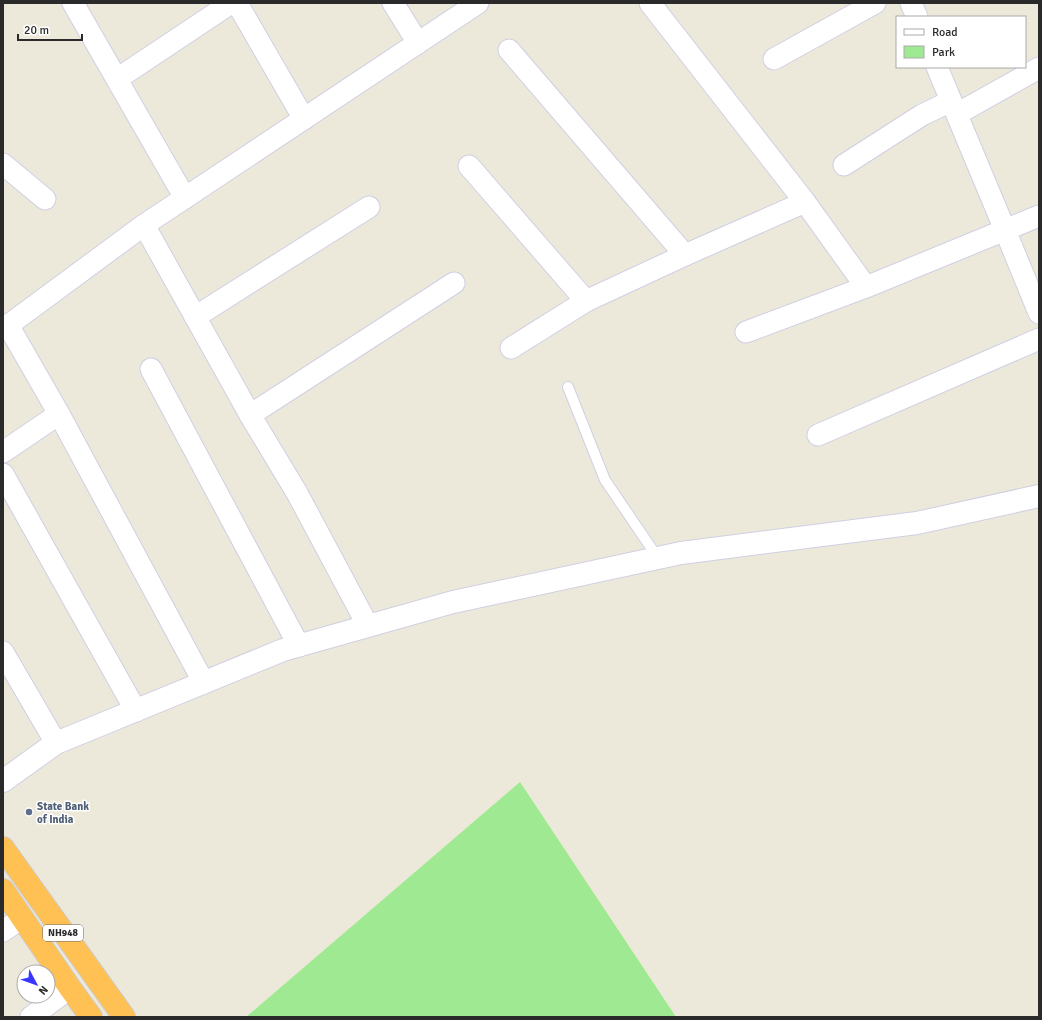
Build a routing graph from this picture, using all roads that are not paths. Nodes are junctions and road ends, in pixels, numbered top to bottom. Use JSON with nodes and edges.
{"nodes":[{"id":1,"x":73,"y":3,"type":"edge"},
{"id":2,"x":231,"y":3,"type":"edge"},
{"id":3,"x":237,"y":3,"type":"edge"},
{"id":4,"x":393,"y":3,"type":"edge"},
{"id":5,"x":478,"y":3,"type":"edge"},
{"id":6,"x":650,"y":3,"type":"edge"},
{"id":7,"x":875,"y":3,"type":"edge"},
{"id":8,"x":418,"y":43,"type":"junction"},
{"id":9,"x":509,"y":50,"type":"dead end"},
{"id":10,"x":774,"y":59,"type":"dead end"},
{"id":11,"x":938,"y":68,"type":"edge"},
{"id":12,"x":1039,"y":68,"type":"edge"},
{"id":13,"x":117,"y":79,"type":"junction"},
{"id":14,"x":954,"y":107,"type":"junction"},
{"id":15,"x":304,"y":119,"type":"junction"},
{"id":16,"x":3,"y":164,"type":"edge"},
{"id":17,"x":844,"y":165,"type":"dead end"},
{"id":18,"x":469,"y":166,"type":"dead end"},
{"id":19,"x":185,"y":198,"type":"junction"},
{"id":20,"x":45,"y":199,"type":"dead end"},
{"id":21,"x":805,"y":202,"type":"junction"},
{"id":22,"x":369,"y":207,"type":"dead end"},
{"id":23,"x":1039,"y":216,"type":"edge"},
{"id":24,"x":144,"y":225,"type":"junction"},
{"id":25,"x":1005,"y":230,"type":"junction"},
{"id":26,"x":685,"y":255,"type":"junction"},
{"id":27,"x":454,"y":283,"type":"dead end"},
{"id":28,"x":866,"y":287,"type":"junction"},
{"id":29,"x":586,"y":301,"type":"junction"},
{"id":30,"x":1039,"y":313,"type":"edge"},
{"id":31,"x":195,"y":317,"type":"junction"},
{"id":32,"x":6,"y":327,"type":"edge"},
{"id":33,"x":746,"y":332,"type":"dead end"},
{"id":34,"x":1039,"y":339,"type":"edge"},
{"id":35,"x":511,"y":348,"type":"dead end"},
{"id":36,"x":151,"y":369,"type":"dead end"},
{"id":37,"x":568,"y":387,"type":"dead end"},
{"id":38,"x":59,"y":414,"type":"junction"},
{"id":39,"x":250,"y":415,"type":"junction"},
{"id":40,"x":818,"y":435,"type":"dead end"},
{"id":41,"x":3,"y":452,"type":"edge"},
{"id":42,"x":3,"y":474,"type":"edge"},
{"id":43,"x":1039,"y":496,"type":"edge"},
{"id":44,"x":658,"y":558,"type":"junction"},
{"id":45,"x":368,"y":626,"type":"junction"},
{"id":46,"x":299,"y":646,"type":"junction"},
{"id":47,"x":3,"y":652,"type":"edge"},
{"id":48,"x":204,"y":683,"type":"junction"},
{"id":49,"x":136,"y":711,"type":"junction"},
{"id":50,"x":56,"y":744,"type":"junction"},
{"id":51,"x":3,"y":781,"type":"edge"},
{"id":52,"x":3,"y":848,"type":"edge"},
{"id":53,"x":3,"y":890,"type":"edge"},
{"id":54,"x":22,"y":918,"type":"junction"},
{"id":55,"x":3,"y":931,"type":"edge"},
{"id":56,"x":70,"y":988,"type":"junction"},
{"id":57,"x":31,"y":1017,"type":"edge"},
{"id":58,"x":91,"y":1017,"type":"edge"},
{"id":59,"x":124,"y":1017,"type":"edge"}],
"edges":[{"from":1,"to":13,"type":"street"},
{"from":2,"to":13,"type":"street"},
{"from":3,"to":15,"type":"street"},
{"from":4,"to":8,"type":"street"},
{"from":5,"to":8,"type":"street"},
{"from":6,"to":21,"type":"street"},
{"from":7,"to":10,"type":"street"},
{"from":8,"to":15,"type":"street"},
{"from":9,"to":26,"type":"street"},
{"from":11,"to":14,"type":"street"},
{"from":12,"to":14,"type":"street"},
{"from":13,"to":19,"type":"street"},
{"from":14,"to":17,"type":"street"},
{"from":14,"to":25,"type":"street"},
{"from":15,"to":19,"type":"street"},
{"from":16,"to":20,"type":"street"},
{"from":18,"to":29,"type":"street"},
{"from":19,"to":24,"type":"street"},
{"from":21,"to":26,"type":"street"},
{"from":21,"to":28,"type":"street"},
{"from":22,"to":31,"type":"street"},
{"from":23,"to":25,"type":"street"},
{"from":24,"to":31,"type":"street"},
{"from":24,"to":32,"type":"street"},
{"from":25,"to":28,"type":"street"},
{"from":25,"to":30,"type":"street"},
{"from":26,"to":29,"type":"street"},
{"from":27,"to":39,"type":"street"},
{"from":28,"to":33,"type":"street"},
{"from":29,"to":35,"type":"street"},
{"from":31,"to":39,"type":"street"},
{"from":32,"to":38,"type":"street"},
{"from":34,"to":40,"type":"street"},
{"from":36,"to":46,"type":"street"},
{"from":37,"to":44,"type":"lane"},
{"from":38,"to":41,"type":"street"},
{"from":38,"to":48,"type":"street"},
{"from":39,"to":45,"type":"street"},
{"from":42,"to":49,"type":"street"},
{"from":43,"to":44,"type":"street"},
{"from":44,"to":45,"type":"street"},
{"from":45,"to":46,"type":"street"},
{"from":46,"to":48,"type":"street"},
{"from":47,"to":50,"type":"street"},
{"from":48,"to":49,"type":"street"},
{"from":49,"to":50,"type":"street"},
{"from":50,"to":51,"type":"street"},
{"from":52,"to":59,"type":"highway","number":"NH948"},
{"from":53,"to":54,"type":"highway","number":"NH948"},
{"from":54,"to":55,"type":"street"},
{"from":54,"to":56,"type":"highway","number":"NH948"},
{"from":56,"to":57,"type":"street"},
{"from":56,"to":58,"type":"highway","number":"NH948"}]}
